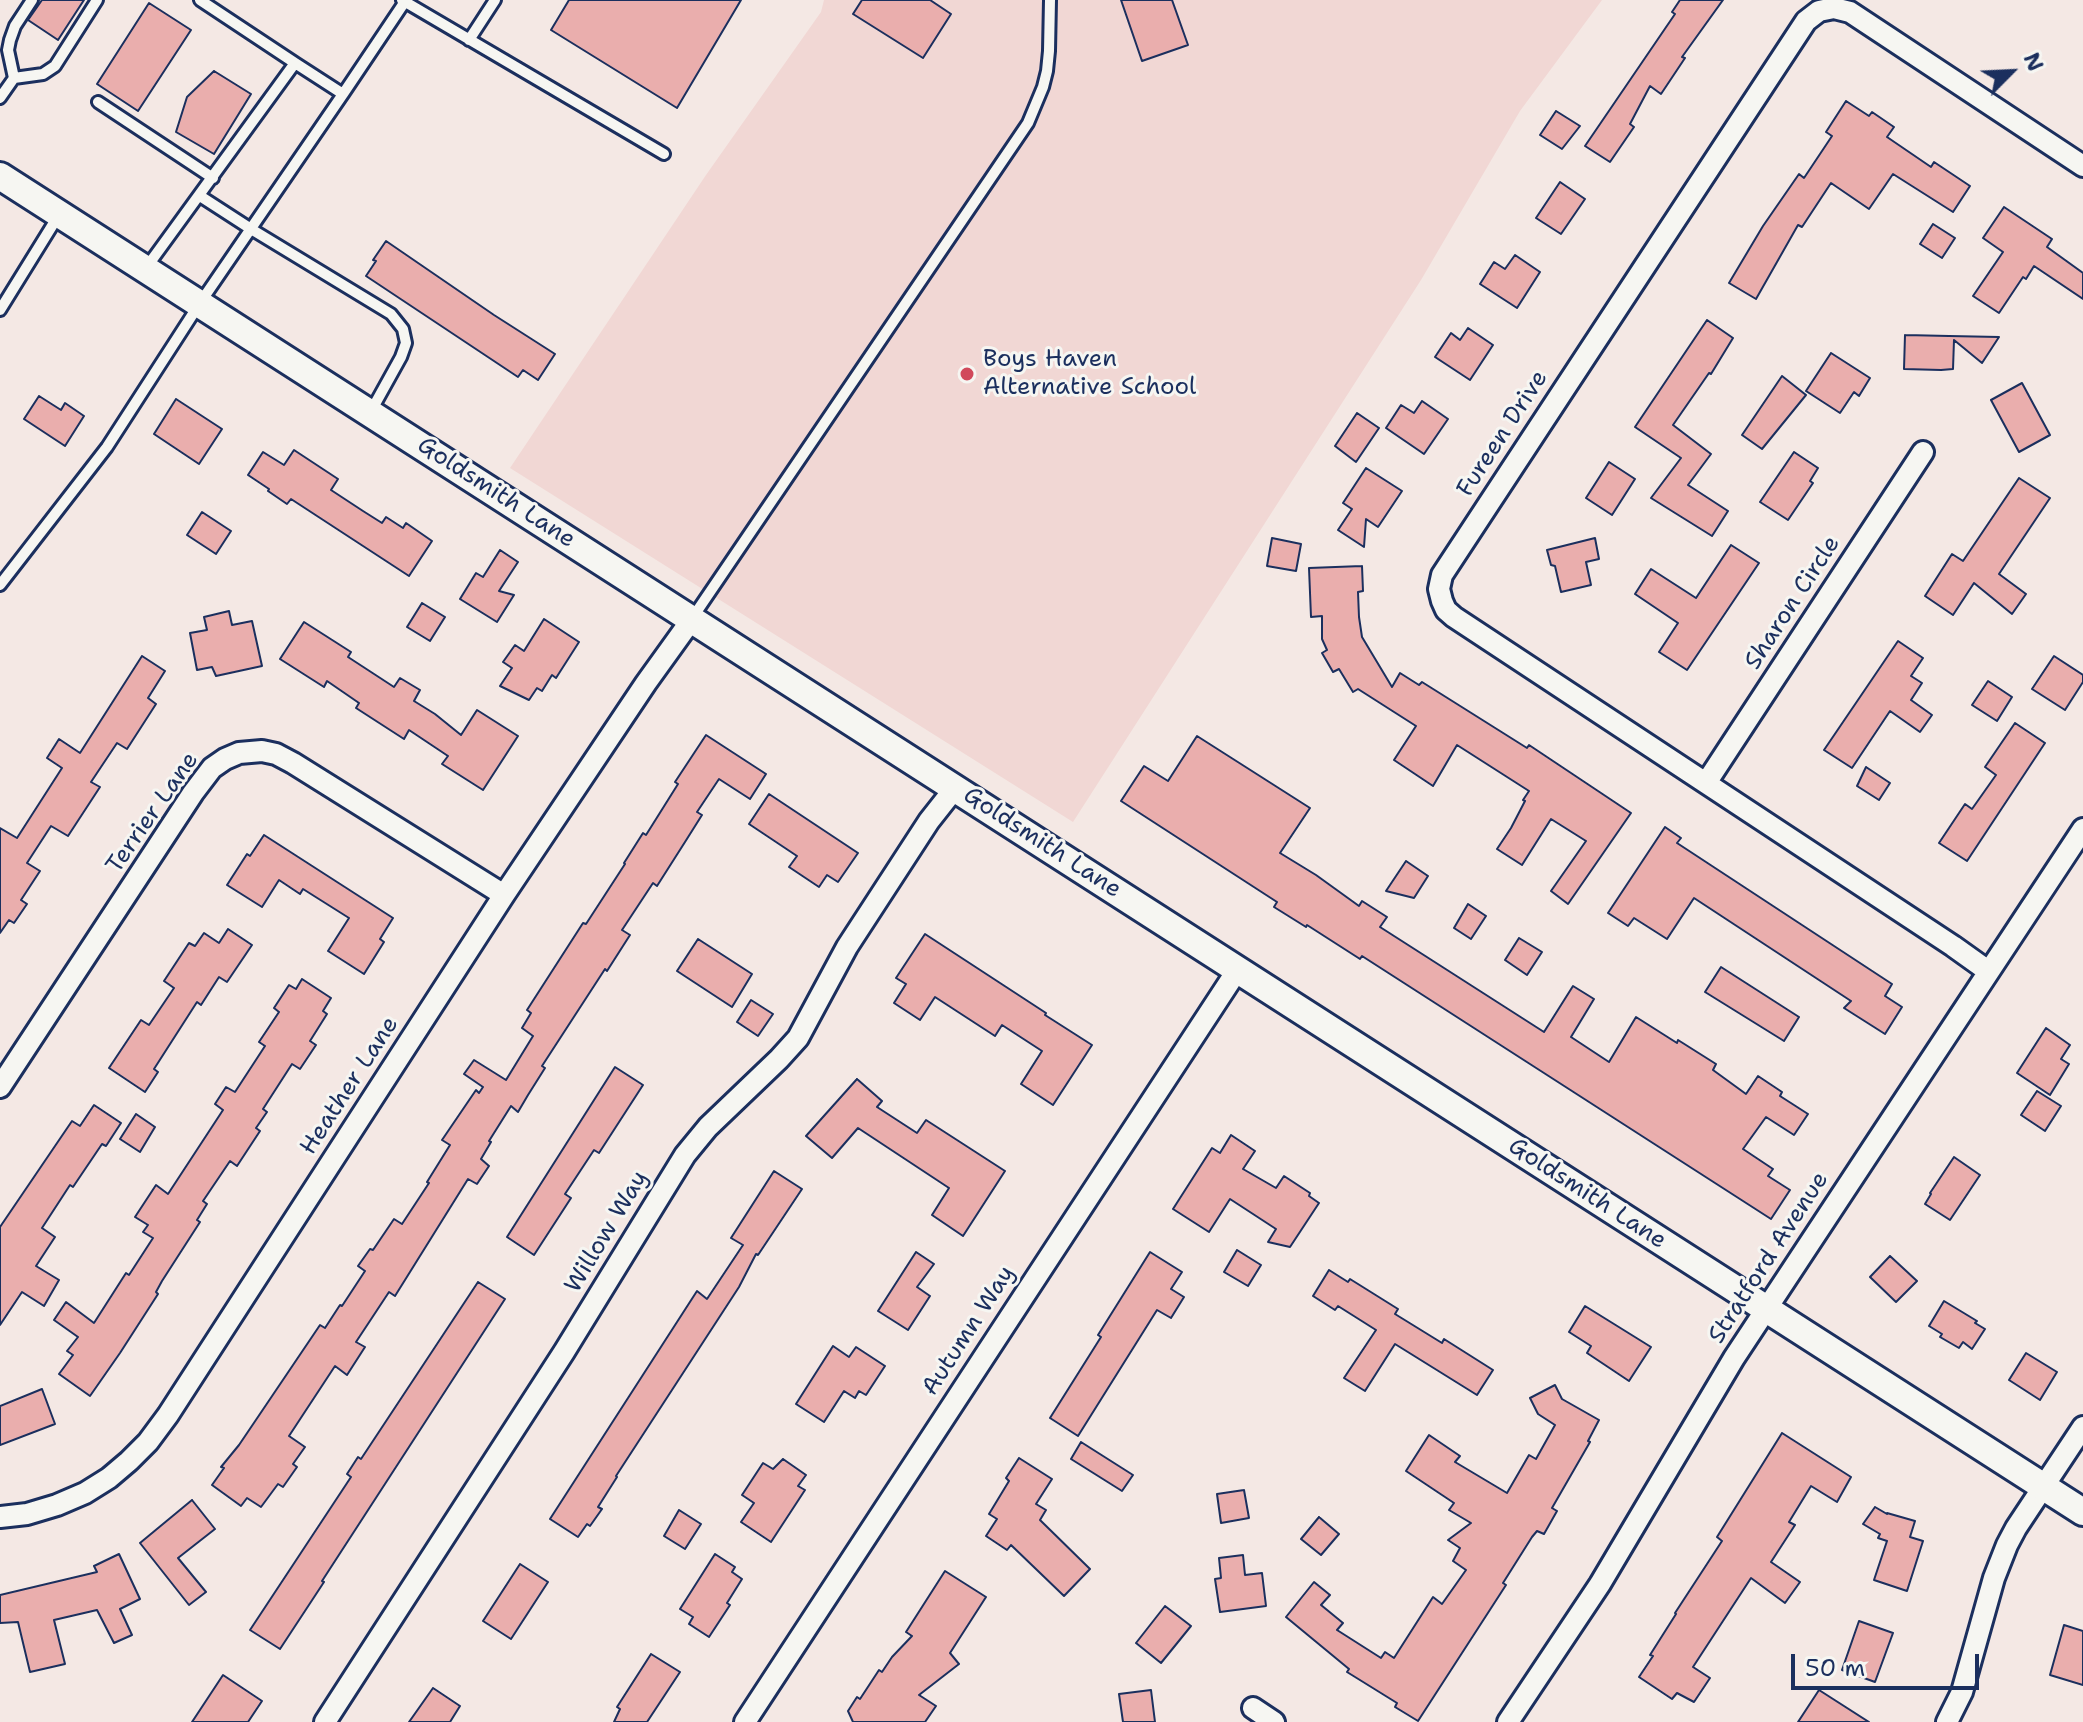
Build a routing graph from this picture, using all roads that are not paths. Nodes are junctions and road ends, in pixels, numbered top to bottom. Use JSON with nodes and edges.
{"nodes":[{"id":1,"x":32,"y":0,"type":"edge"},
{"id":2,"x":97,"y":0,"type":"edge"},
{"id":3,"x":200,"y":0,"type":"edge"},
{"id":4,"x":495,"y":0,"type":"edge"},
{"id":5,"x":1050,"y":0,"type":"edge"},
{"id":6,"x":404,"y":1,"type":"edge"},
{"id":7,"x":469,"y":40,"type":"junction"},
{"id":8,"x":295,"y":63,"type":"junction"},
{"id":9,"x":14,"y":78,"type":"junction"},
{"id":10,"x":343,"y":94,"type":"junction"},
{"id":11,"x":0,"y":98,"type":"edge"},
{"id":12,"x":98,"y":102,"type":"dead end"},
{"id":13,"x":664,"y":154,"type":"dead end"},
{"id":14,"x":2083,"y":166,"type":"edge"},
{"id":15,"x":0,"y":176,"type":"edge"},
{"id":16,"x":213,"y":178,"type":"junction"},
{"id":17,"x":200,"y":196,"type":"junction"},
{"id":18,"x":60,"y":213,"type":"junction"},
{"id":19,"x":251,"y":229,"type":"junction"},
{"id":20,"x":146,"y":268,"type":"junction"},
{"id":21,"x":200,"y":303,"type":"junction"},
{"id":22,"x":0,"y":310,"type":"edge"},
{"id":23,"x":370,"y":413,"type":"junction"},
{"id":24,"x":1923,"y":452,"type":"dead end"},
{"id":25,"x":0,"y":585,"type":"edge"},
{"id":26,"x":692,"y":619,"type":"junction"},
{"id":27,"x":1706,"y":783,"type":"junction"},
{"id":28,"x":955,"y":788,"type":"junction"},
{"id":29,"x":2083,"y":829,"type":"edge"},
{"id":30,"x":504,"y":895,"type":"junction"},
{"id":31,"x":1238,"y":969,"type":"junction"},
{"id":32,"x":1988,"y":971,"type":"junction"},
{"id":33,"x":0,"y":1087,"type":"edge"},
{"id":34,"x":1767,"y":1310,"type":"junction"},
{"id":35,"x":2083,"y":1427,"type":"edge"},
{"id":36,"x":2043,"y":1486,"type":"junction"},
{"id":37,"x":2083,"y":1512,"type":"edge"},
{"id":38,"x":0,"y":1517,"type":"edge"},
{"id":39,"x":1253,"y":1708,"type":"dead end"},
{"id":40,"x":325,"y":1722,"type":"edge"},
{"id":41,"x":745,"y":1722,"type":"edge"},
{"id":42,"x":1274,"y":1722,"type":"edge"},
{"id":43,"x":1508,"y":1722,"type":"edge"},
{"id":44,"x":1947,"y":1722,"type":"edge"}],
"edges":[{"from":1,"to":9,"type":"lane"},
{"from":2,"to":9,"type":"lane"},
{"from":3,"to":8,"type":"lane"},
{"from":4,"to":7,"type":"lane"},
{"from":5,"to":26,"type":"lane"},
{"from":6,"to":7,"type":"lane"},
{"from":6,"to":10,"type":"lane"},
{"from":7,"to":13,"type":"lane"},
{"from":8,"to":10,"type":"lane"},
{"from":8,"to":16,"type":"lane"},
{"from":9,"to":11,"type":"lane"},
{"from":10,"to":19,"type":"lane"},
{"from":12,"to":16,"type":"lane"},
{"from":14,"to":27,"type":"street","name":"Fureen Drive"},
{"from":15,"to":18,"type":"street","name":"Goldsmith Lane"},
{"from":16,"to":17,"type":"lane"},
{"from":17,"to":19,"type":"lane"},
{"from":17,"to":20,"type":"lane"},
{"from":18,"to":20,"type":"street","name":"Goldsmith Lane"},
{"from":18,"to":22,"type":"lane"},
{"from":19,"to":21,"type":"lane"},
{"from":19,"to":23,"type":"lane"},
{"from":20,"to":21,"type":"street","name":"Goldsmith Lane"},
{"from":21,"to":23,"type":"street","name":"Goldsmith Lane"},
{"from":21,"to":25,"type":"lane"},
{"from":23,"to":26,"type":"street","name":"Goldsmith Lane"},
{"from":24,"to":27,"type":"street","name":"Sharon Circle"},
{"from":26,"to":28,"type":"street","name":"Goldsmith Lane"},
{"from":26,"to":30,"type":"street","name":"Heather Lane"},
{"from":27,"to":32,"type":"street","name":"Fureen Drive"},
{"from":28,"to":31,"type":"street","name":"Goldsmith Lane"},
{"from":28,"to":40,"type":"street","name":"Willow Way"},
{"from":29,"to":32,"type":"street","name":"Stratford Avenue"},
{"from":30,"to":33,"type":"street","name":"Terrier Lane"},
{"from":30,"to":38,"type":"street","name":"Heather Lane"},
{"from":31,"to":34,"type":"street","name":"Goldsmith Lane"},
{"from":31,"to":41,"type":"street","name":"Autumn Way"},
{"from":32,"to":34,"type":"street","name":"Stratford Avenue"},
{"from":34,"to":36,"type":"street","name":"Goldsmith Lane"},
{"from":34,"to":43,"type":"street","name":"Stratford Avenue"},
{"from":35,"to":36,"type":"street"},
{"from":36,"to":37,"type":"street","name":"Goldsmith Lane"},
{"from":36,"to":44,"type":"street"},
{"from":39,"to":42,"type":"street"}]}
